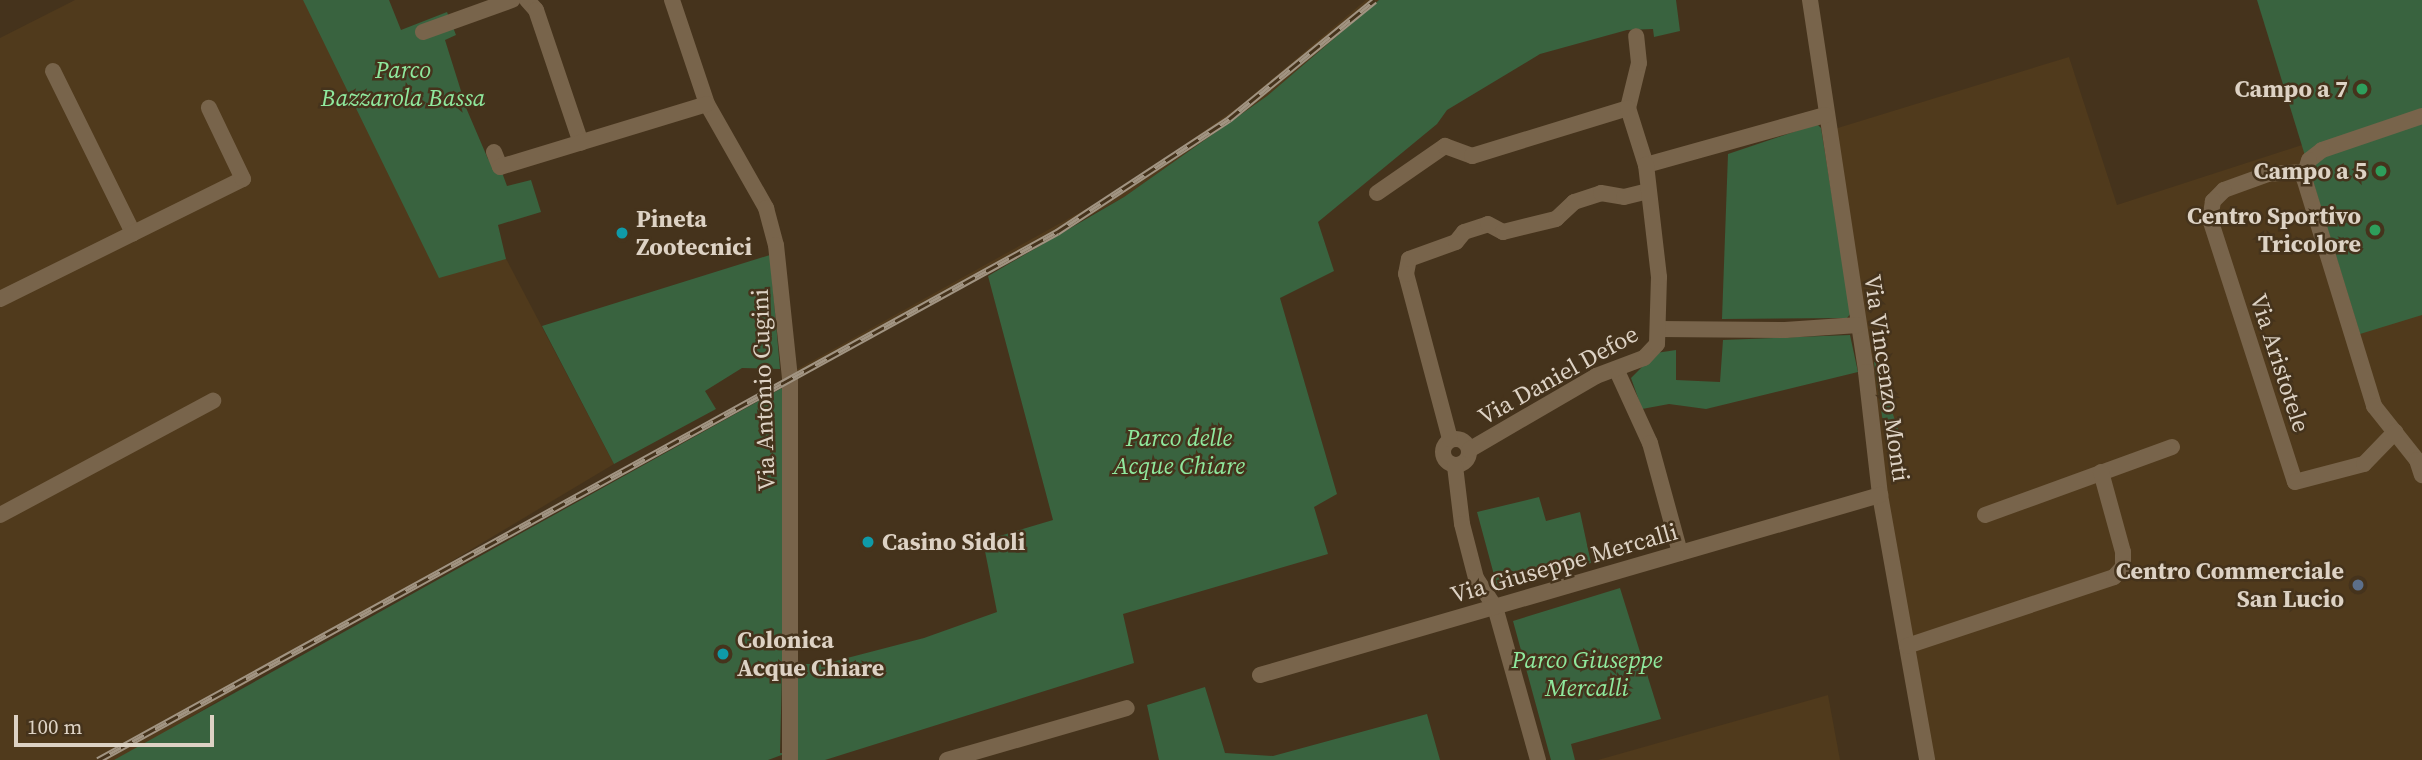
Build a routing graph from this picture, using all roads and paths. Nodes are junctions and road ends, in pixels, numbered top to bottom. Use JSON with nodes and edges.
{"nodes":[{"id":1,"x":512,"y":0,"type":"edge"},
{"id":2,"x":527,"y":0,"type":"edge"},
{"id":3,"x":672,"y":0,"type":"edge"},
{"id":4,"x":1810,"y":0,"type":"edge"},
{"id":5,"x":423,"y":32,"type":"dead end"},
{"id":6,"x":1636,"y":36,"type":"dead end"},
{"id":7,"x":54,"y":71,"type":"dead end"},
{"id":8,"x":707,"y":104,"type":"junction"},
{"id":9,"x":209,"y":108,"type":"dead end"},
{"id":10,"x":1628,"y":108,"type":"junction"},
{"id":11,"x":1825,"y":115,"type":"junction"},
{"id":12,"x":2422,"y":116,"type":"edge"},
{"id":13,"x":581,"y":143,"type":"junction"},
{"id":14,"x":494,"y":152,"type":"dead end"},
{"id":15,"x":1646,"y":165,"type":"junction"},
{"id":16,"x":2304,"y":172,"type":"junction"},
{"id":17,"x":1647,"y":191,"type":"junction"},
{"id":18,"x":1377,"y":193,"type":"dead end"},
{"id":19,"x":134,"y":233,"type":"junction"},
{"id":20,"x":0,"y":299,"type":"edge"},
{"id":21,"x":1858,"y":326,"type":"junction"},
{"id":22,"x":1659,"y":329,"type":"junction"},
{"id":23,"x":1617,"y":371,"type":"junction"},
{"id":24,"x":213,"y":401,"type":"dead end"},
{"id":25,"x":2395,"y":432,"type":"junction"},
{"id":26,"x":1450,"y":439,"type":"junction"},
{"id":27,"x":2172,"y":447,"type":"dead end"},
{"id":28,"x":1469,"y":450,"type":"junction"},
{"id":29,"x":1455,"y":466,"type":"junction"},
{"id":30,"x":2101,"y":472,"type":"junction"},
{"id":31,"x":2422,"y":475,"type":"edge"},
{"id":32,"x":1880,"y":495,"type":"junction"},
{"id":33,"x":0,"y":515,"type":"edge"},
{"id":34,"x":1985,"y":515,"type":"dead end"},
{"id":35,"x":1680,"y":553,"type":"junction"},
{"id":36,"x":1495,"y":607,"type":"junction"},
{"id":37,"x":1906,"y":646,"type":"junction"},
{"id":38,"x":1260,"y":675,"type":"dead end"},
{"id":39,"x":1127,"y":708,"type":"dead end"},
{"id":40,"x":790,"y":760,"type":"edge"},
{"id":41,"x":947,"y":760,"type":"edge"},
{"id":42,"x":1538,"y":760,"type":"edge"},
{"id":43,"x":1927,"y":760,"type":"edge"}],
"edges":[{"from":1,"to":5,"type":"street"},
{"from":2,"to":13,"type":"street"},
{"from":3,"to":8,"type":"street","name":"Via Antonio Cugini"},
{"from":4,"to":11,"type":"street","name":"Via Vincenzo Monti"},
{"from":6,"to":10,"type":"street"},
{"from":7,"to":19,"type":"street"},
{"from":8,"to":13,"type":"street"},
{"from":8,"to":40,"type":"street","name":"Via Antonio Cugini"},
{"from":9,"to":19,"type":"street"},
{"from":10,"to":15,"type":"street","name":"Via Daniel Defoe"},
{"from":10,"to":18,"type":"street"},
{"from":11,"to":15,"type":"street"},
{"from":11,"to":21,"type":"street","name":"Via Vincenzo Monti"},
{"from":12,"to":16,"type":"street"},
{"from":13,"to":14,"type":"street"},
{"from":15,"to":17,"type":"street","name":"Via Daniel Defoe"},
{"from":16,"to":25,"type":"street"},
{"from":16,"to":25,"type":"street","name":"Via Aristotele"},
{"from":17,"to":22,"type":"street","name":"Via Daniel Defoe"},
{"from":17,"to":26,"type":"street"},
{"from":19,"to":20,"type":"street"},
{"from":21,"to":22,"type":"street"},
{"from":21,"to":32,"type":"street","name":"Via Vincenzo Monti"},
{"from":22,"to":23,"type":"street","name":"Via Daniel Defoe"},
{"from":23,"to":28,"type":"street","name":"Via Daniel Defoe"},
{"from":23,"to":35,"type":"street"},
{"from":24,"to":33,"type":"street"},
{"from":25,"to":31,"type":"street"},
{"from":26,"to":28,"type":"street","name":"Via Daniel Defoe"},
{"from":26,"to":29,"type":"street","name":"Via Daniel Defoe"},
{"from":27,"to":30,"type":"street"},
{"from":28,"to":29,"type":"street","name":"Via Daniel Defoe"},
{"from":29,"to":36,"type":"street","name":"Via Daniel Defoe"},
{"from":30,"to":34,"type":"street"},
{"from":30,"to":37,"type":"street"},
{"from":32,"to":35,"type":"street","name":"Via Giuseppe Mercalli"},
{"from":32,"to":37,"type":"street","name":"Via Vincenzo Monti"},
{"from":35,"to":36,"type":"street","name":"Via Giuseppe Mercalli"},
{"from":36,"to":38,"type":"street","name":"Via Giuseppe Mercalli"},
{"from":36,"to":42,"type":"street","name":"Via Daniel Defoe"},
{"from":37,"to":43,"type":"street","name":"Via Vincenzo Monti"},
{"from":39,"to":41,"type":"street"}]}
